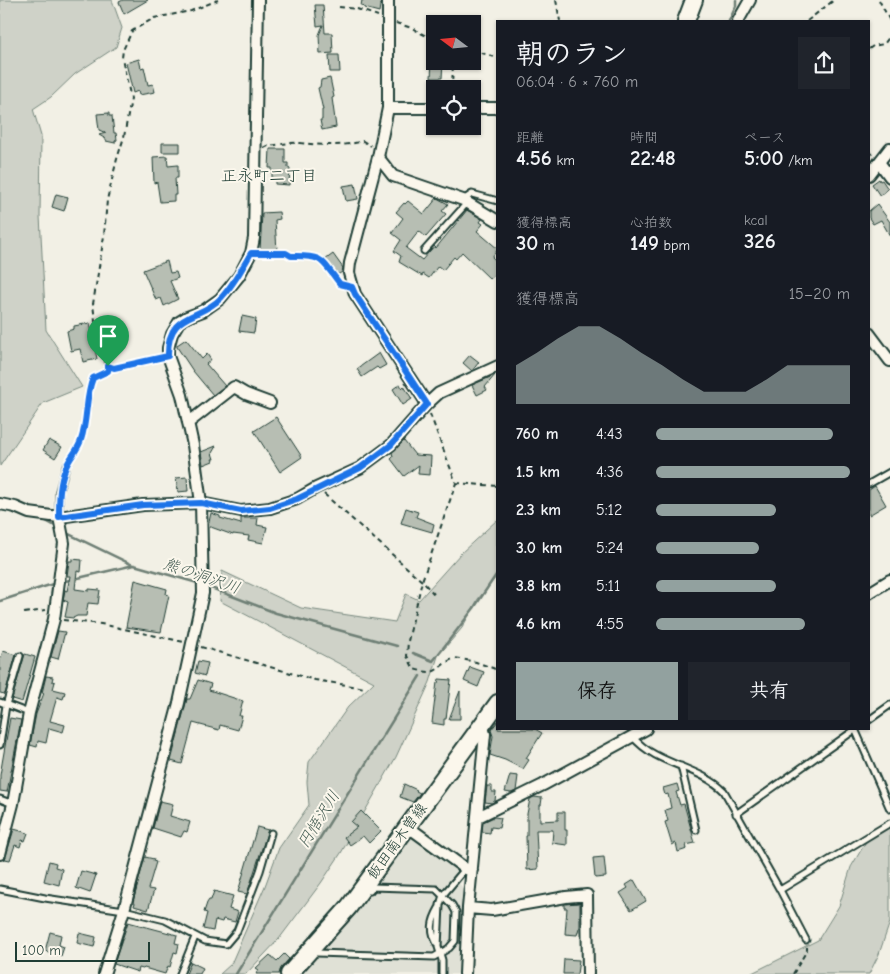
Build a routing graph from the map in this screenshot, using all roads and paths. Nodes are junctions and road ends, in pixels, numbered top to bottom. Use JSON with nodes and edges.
{"nodes":[{"id":1,"x":218,"y":0,"type":"edge"},
{"id":2,"x":258,"y":0,"type":"edge"},
{"id":3,"x":388,"y":0,"type":"edge"},
{"id":4,"x":556,"y":0,"type":"edge"},
{"id":5,"x":694,"y":0,"type":"edge"},
{"id":6,"x":750,"y":0,"type":"edge"},
{"id":7,"x":834,"y":0,"type":"edge"},
{"id":8,"x":879,"y":0,"type":"edge"},
{"id":9,"x":560,"y":20,"type":"edge"},
{"id":10,"x":686,"y":20,"type":"edge"},
{"id":11,"x":739,"y":20,"type":"edge"},
{"id":12,"x":809,"y":20,"type":"edge"},
{"id":13,"x":890,"y":21,"type":"edge"},
{"id":14,"x":890,"y":36,"type":"edge"},
{"id":15,"x":870,"y":48,"type":"edge"},
{"id":16,"x":481,"y":53,"type":"edge"},
{"id":17,"x":496,"y":57,"type":"edge"},
{"id":18,"x":388,"y":108,"type":"junction"},
{"id":19,"x":426,"y":108,"type":"edge"},
{"id":20,"x":481,"y":108,"type":"edge"},
{"id":21,"x":496,"y":108,"type":"edge"},
{"id":22,"x":890,"y":148,"type":"edge"},
{"id":23,"x":255,"y":153,"type":"junction"},
{"id":24,"x":378,"y":157,"type":"junction"},
{"id":25,"x":879,"y":162,"type":"junction"},
{"id":26,"x":870,"y":174,"type":"edge"},
{"id":27,"x":890,"y":177,"type":"edge"},
{"id":28,"x":496,"y":200,"type":"edge"},
{"id":29,"x":465,"y":201,"type":"junction"},
{"id":30,"x":496,"y":220,"type":"edge"},
{"id":31,"x":424,"y":251,"type":"dead end"},
{"id":32,"x":251,"y":253,"type":"junction"},
{"id":33,"x":352,"y":287,"type":"junction"},
{"id":34,"x":870,"y":334,"type":"edge"},
{"id":35,"x":168,"y":356,"type":"junction"},
{"id":36,"x":890,"y":361,"type":"edge"},
{"id":37,"x":108,"y":366,"type":"junction"},
{"id":38,"x":496,"y":367,"type":"edge"},
{"id":39,"x":270,"y":403,"type":"dead end"},
{"id":40,"x":427,"y":404,"type":"junction"},
{"id":41,"x":188,"y":422,"type":"junction"},
{"id":42,"x":66,"y":466,"type":"joint"},
{"id":43,"x":890,"y":472,"type":"edge"},
{"id":44,"x":456,"y":483,"type":"junction"},
{"id":45,"x":870,"y":483,"type":"edge"},
{"id":46,"x":496,"y":486,"type":"edge"},
{"id":47,"x":316,"y":488,"type":"junction"},
{"id":48,"x":201,"y":503,"type":"junction"},
{"id":49,"x":0,"y":504,"type":"edge"},
{"id":50,"x":59,"y":517,"type":"junction"},
{"id":51,"x":890,"y":580,"type":"edge"},
{"id":52,"x":422,"y":581,"type":"junction"},
{"id":53,"x":870,"y":591,"type":"edge"},
{"id":54,"x":434,"y":594,"type":"dead end"},
{"id":55,"x":43,"y":610,"type":"dead end"},
{"id":56,"x":24,"y":613,"type":"dead end"},
{"id":57,"x":54,"y":619,"type":"junction"},
{"id":58,"x":192,"y":644,"type":"junction"},
{"id":59,"x":20,"y":656,"type":"dead end"},
{"id":60,"x":496,"y":669,"type":"edge"},
{"id":61,"x":365,"y":688,"type":"dead end"},
{"id":62,"x":0,"y":702,"type":"edge"},
{"id":63,"x":6,"y":704,"type":"junction"},
{"id":64,"x":890,"y":705,"type":"edge"},
{"id":65,"x":496,"y":706,"type":"edge"},
{"id":66,"x":29,"y":712,"type":"junction"},
{"id":67,"x":870,"y":719,"type":"edge"},
{"id":68,"x":482,"y":724,"type":"junction"},
{"id":69,"x":854,"y":730,"type":"edge"},
{"id":70,"x":855,"y":730,"type":"edge"},
{"id":71,"x":633,"y":733,"type":"edge"},
{"id":72,"x":0,"y":745,"type":"edge"},
{"id":73,"x":681,"y":766,"type":"junction"},
{"id":74,"x":0,"y":799,"type":"edge"},
{"id":75,"x":13,"y":804,"type":"junction"},
{"id":76,"x":890,"y":809,"type":"edge"},
{"id":77,"x":736,"y":814,"type":"junction"},
{"id":78,"x":478,"y":817,"type":"junction"},
{"id":79,"x":890,"y":823,"type":"edge"},
{"id":80,"x":407,"y":826,"type":"junction"},
{"id":81,"x":696,"y":830,"type":"dead end"},
{"id":82,"x":272,"y":833,"type":"dead end"},
{"id":83,"x":0,"y":854,"type":"edge"},
{"id":84,"x":469,"y":869,"type":"junction"},
{"id":85,"x":0,"y":889,"type":"edge"},
{"id":86,"x":780,"y":890,"type":"junction"},
{"id":87,"x":368,"y":894,"type":"dead end"},
{"id":88,"x":443,"y":895,"type":"junction"},
{"id":89,"x":468,"y":908,"type":"junction"},
{"id":90,"x":124,"y":910,"type":"junction"},
{"id":91,"x":195,"y":937,"type":"junction"},
{"id":92,"x":806,"y":940,"type":"joint"},
{"id":93,"x":322,"y":947,"type":"dead end"},
{"id":94,"x":316,"y":953,"type":"junction"},
{"id":95,"x":440,"y":953,"type":"junction"},
{"id":96,"x":311,"y":960,"type":"dead end"},
{"id":97,"x":104,"y":974,"type":"edge"},
{"id":98,"x":180,"y":974,"type":"edge"},
{"id":99,"x":289,"y":974,"type":"edge"},
{"id":100,"x":442,"y":974,"type":"edge"},
{"id":101,"x":465,"y":974,"type":"edge"},
{"id":102,"x":588,"y":974,"type":"edge"},
{"id":103,"x":793,"y":974,"type":"edge"}],
"edges":[{"from":1,"to":37,"type":"path"},
{"from":2,"to":23,"type":"street"},
{"from":3,"to":18,"type":"street"},
{"from":4,"to":9,"type":"path"},
{"from":5,"to":10,"type":"main road"},
{"from":6,"to":11,"type":"street"},
{"from":7,"to":12,"type":"path"},
{"from":8,"to":13,"type":"path"},
{"from":14,"to":15,"type":"path"},
{"from":16,"to":17,"type":"path"},
{"from":18,"to":19,"type":"street"},
{"from":18,"to":24,"type":"street"},
{"from":20,"to":21,"type":"street"},
{"from":22,"to":25,"type":"street"},
{"from":23,"to":24,"type":"path"},
{"from":23,"to":32,"type":"street"},
{"from":24,"to":29,"type":"street"},
{"from":24,"to":33,"type":"street"},
{"from":25,"to":26,"type":"street"},
{"from":25,"to":27,"type":"street"},
{"from":28,"to":29,"type":"lane"},
{"from":29,"to":30,"type":"street"},
{"from":29,"to":31,"type":"lane"},
{"from":32,"to":33,"type":"path"},
{"from":32,"to":35,"type":"street"},
{"from":33,"to":40,"type":"street"},
{"from":34,"to":36,"type":"street"},
{"from":35,"to":37,"type":"path"},
{"from":35,"to":41,"type":"street"},
{"from":37,"to":42,"type":"path"},
{"from":38,"to":40,"type":"street"},
{"from":39,"to":41,"type":"street"},
{"from":40,"to":44,"type":"path"},
{"from":40,"to":47,"type":"street"},
{"from":41,"to":48,"type":"street"},
{"from":42,"to":50,"type":"lane"},
{"from":43,"to":45,"type":"lane"},
{"from":44,"to":46,"type":"path"},
{"from":44,"to":52,"type":"path"},
{"from":47,"to":48,"type":"street"},
{"from":47,"to":52,"type":"path"},
{"from":48,"to":50,"type":"street"},
{"from":48,"to":58,"type":"street"},
{"from":49,"to":50,"type":"street"},
{"from":50,"to":57,"type":"street"},
{"from":51,"to":53,"type":"street"},
{"from":52,"to":54,"type":"path"},
{"from":52,"to":60,"type":"path"},
{"from":55,"to":56,"type":"path"},
{"from":57,"to":58,"type":"path"},
{"from":57,"to":66,"type":"street"},
{"from":58,"to":61,"type":"path"},
{"from":58,"to":90,"type":"street"},
{"from":59,"to":63,"type":"lane"},
{"from":62,"to":63,"type":"lane"},
{"from":63,"to":66,"type":"lane"},
{"from":63,"to":72,"type":"lane"},
{"from":64,"to":67,"type":"lane"},
{"from":65,"to":68,"type":"main road","name":"飯田南木曽線"},
{"from":66,"to":75,"type":"street"},
{"from":68,"to":78,"type":"street"},
{"from":68,"to":80,"type":"main road","name":"飯田南木曽線"},
{"from":69,"to":77,"type":"lane"},
{"from":70,"to":76,"type":"lane"},
{"from":71,"to":73,"type":"lane"},
{"from":71,"to":78,"type":"street"},
{"from":73,"to":77,"type":"lane"},
{"from":73,"to":81,"type":"lane"},
{"from":74,"to":75,"type":"lane"},
{"from":75,"to":83,"type":"street"},
{"from":77,"to":86,"type":"lane"},
{"from":78,"to":84,"type":"street"},
{"from":79,"to":86,"type":"lane"},
{"from":80,"to":84,"type":"street"},
{"from":80,"to":99,"type":"main road","name":"飯田南木曽線"},
{"from":82,"to":91,"type":"lane"},
{"from":84,"to":88,"type":"lane"},
{"from":84,"to":89,"type":"street"},
{"from":85,"to":90,"type":"lane"},
{"from":86,"to":92,"type":"lane"},
{"from":87,"to":88,"type":"lane"},
{"from":88,"to":95,"type":"lane"},
{"from":88,"to":95,"type":"lane"},
{"from":89,"to":101,"type":"street"},
{"from":89,"to":102,"type":"street"},
{"from":90,"to":91,"type":"lane"},
{"from":90,"to":97,"type":"street"},
{"from":91,"to":98,"type":"lane"},
{"from":92,"to":103,"type":"path"},
{"from":93,"to":94,"type":"lane"},
{"from":94,"to":95,"type":"lane"},
{"from":94,"to":96,"type":"lane"},
{"from":95,"to":100,"type":"lane"}]}
